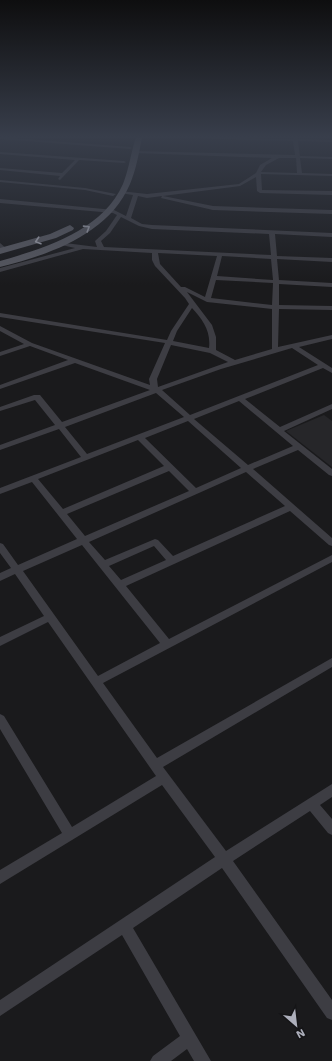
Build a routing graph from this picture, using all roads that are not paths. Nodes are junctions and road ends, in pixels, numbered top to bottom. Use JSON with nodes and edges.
{"nodes":[{"id":1,"x":58,"y":187,"type":"edge"},
{"id":2,"x":117,"y":187,"type":"edge"},
{"id":3,"x":125,"y":187,"type":"edge"},
{"id":4,"x":227,"y":187,"type":"edge"},
{"id":5,"x":260,"y":187,"type":"edge"},
{"id":6,"x":122,"y":192,"type":"junction"},
{"id":7,"x":332,"y":193,"type":"edge"},
{"id":8,"x":113,"y":194,"type":"junction"},
{"id":9,"x":136,"y":194,"type":"junction"},
{"id":10,"x":155,"y":195,"type":"junction"},
{"id":11,"x":0,"y":201,"type":"edge"},
{"id":12,"x":99,"y":210,"type":"junction"},
{"id":13,"x":110,"y":211,"type":"junction"},
{"id":14,"x":332,"y":212,"type":"edge"},
{"id":15,"x":120,"y":214,"type":"junction"},
{"id":16,"x":128,"y":218,"type":"junction"},
{"id":17,"x":272,"y":233,"type":"junction"},
{"id":18,"x":332,"y":235,"type":"edge"},
{"id":19,"x":59,"y":244,"type":"junction"},
{"id":20,"x":84,"y":248,"type":"junction"},
{"id":21,"x":2,"y":249,"type":"edge"},
{"id":22,"x":102,"y":249,"type":"junction"},
{"id":23,"x":155,"y":252,"type":"junction"},
{"id":24,"x":220,"y":255,"type":"junction"},
{"id":25,"x":273,"y":258,"type":"junction"},
{"id":26,"x":332,"y":260,"type":"edge"},
{"id":27,"x":0,"y":264,"type":"edge"},
{"id":28,"x":0,"y":270,"type":"edge"},
{"id":29,"x":214,"y":278,"type":"junction"},
{"id":30,"x":174,"y":282,"type":"junction"},
{"id":31,"x":276,"y":282,"type":"junction"},
{"id":32,"x":332,"y":285,"type":"edge"},
{"id":33,"x":207,"y":300,"type":"junction"},
{"id":34,"x":192,"y":304,"type":"junction"},
{"id":35,"x":275,"y":307,"type":"junction"},
{"id":36,"x":332,"y":308,"type":"edge"},
{"id":37,"x":0,"y":315,"type":"edge"},
{"id":38,"x":0,"y":328,"type":"edge"},
{"id":39,"x":332,"y":337,"type":"edge"},
{"id":40,"x":169,"y":342,"type":"junction"},
{"id":41,"x":30,"y":344,"type":"junction"},
{"id":42,"x":293,"y":346,"type":"junction"},
{"id":43,"x":275,"y":350,"type":"junction"},
{"id":44,"x":212,"y":351,"type":"junction"},
{"id":45,"x":0,"y":354,"type":"edge"},
{"id":46,"x":75,"y":360,"type":"junction"},
{"id":47,"x":234,"y":362,"type":"junction"},
{"id":48,"x":323,"y":366,"type":"junction"},
{"id":49,"x":332,"y":371,"type":"edge"},
{"id":50,"x":0,"y":387,"type":"edge"},
{"id":51,"x":157,"y":390,"type":"junction"},
{"id":52,"x":239,"y":398,"type":"junction"},
{"id":53,"x":332,"y":406,"type":"edge"},
{"id":54,"x":0,"y":409,"type":"edge"},
{"id":55,"x":324,"y":410,"type":"junction"},
{"id":56,"x":332,"y":416,"type":"edge"},
{"id":57,"x":189,"y":417,"type":"junction"},
{"id":58,"x":60,"y":426,"type":"junction"},
{"id":59,"x":279,"y":430,"type":"junction"},
{"id":60,"x":139,"y":437,"type":"junction"},
{"id":61,"x":0,"y":439,"type":"edge"},
{"id":62,"x":299,"y":446,"type":"junction"},
{"id":63,"x":3,"y":447,"type":"edge"},
{"id":64,"x":86,"y":458,"type":"junction"},
{"id":65,"x":170,"y":467,"type":"junction"},
{"id":66,"x":248,"y":469,"type":"junction"},
{"id":67,"x":332,"y":473,"type":"edge"},
{"id":68,"x":33,"y":478,"type":"junction"},
{"id":69,"x":0,"y":491,"type":"edge"},
{"id":70,"x":195,"y":492,"type":"junction"},
{"id":71,"x":291,"y":507,"type":"junction"},
{"id":72,"x":61,"y":513,"type":"junction"},
{"id":73,"x":83,"y":540,"type":"junction"},
{"id":74,"x":332,"y":543,"type":"edge"},
{"id":75,"x":0,"y":546,"type":"edge"},
{"id":76,"x":332,"y":558,"type":"edge"},
{"id":77,"x":172,"y":561,"type":"junction"},
{"id":78,"x":103,"y":565,"type":"junction"},
{"id":79,"x":16,"y":570,"type":"junction"},
{"id":80,"x":0,"y":577,"type":"edge"},
{"id":81,"x":119,"y":585,"type":"junction"},
{"id":82,"x":50,"y":618,"type":"junction"},
{"id":83,"x":0,"y":642,"type":"edge"},
{"id":84,"x":167,"y":644,"type":"junction"},
{"id":85,"x":332,"y":662,"type":"edge"},
{"id":86,"x":96,"y":682,"type":"junction"},
{"id":87,"x":0,"y":719,"type":"edge"},
{"id":88,"x":155,"y":765,"type":"junction"},
{"id":89,"x":164,"y":778,"type":"junction"},
{"id":90,"x":332,"y":790,"type":"edge"},
{"id":91,"x":311,"y":804,"type":"junction"},
{"id":92,"x":332,"y":829,"type":"edge"},
{"id":93,"x":70,"y":835,"type":"junction"},
{"id":94,"x":224,"y":859,"type":"junction"},
{"id":95,"x":0,"y":877,"type":"edge"},
{"id":96,"x":124,"y":926,"type":"junction"},
{"id":97,"x":0,"y":1009,"type":"edge"},
{"id":98,"x":332,"y":1013,"type":"edge"},
{"id":99,"x":189,"y":1038,"type":"junction"},
{"id":100,"x":158,"y":1061,"type":"edge"},
{"id":101,"x":203,"y":1061,"type":"edge"}],
"edges":[{"from":1,"to":8,"type":"street"},
{"from":2,"to":8,"type":"main road"},
{"from":3,"to":6,"type":"main road"},
{"from":4,"to":10,"type":"street"},
{"from":5,"to":7,"type":"street"},
{"from":6,"to":9,"type":"street"},
{"from":6,"to":13,"type":"main road"},
{"from":8,"to":12,"type":"main road"},
{"from":9,"to":10,"type":"street"},
{"from":9,"to":16,"type":"street"},
{"from":10,"to":14,"type":"street"},
{"from":11,"to":12,"type":"street"},
{"from":12,"to":13,"type":"street"},
{"from":12,"to":21,"type":"main road","one_way":true},
{"from":13,"to":15,"type":"street"},
{"from":19,"to":13,"type":"main road","one_way":true},
{"from":15,"to":16,"type":"street"},
{"from":15,"to":22,"type":"street"},
{"from":16,"to":17,"type":"street"},
{"from":17,"to":18,"type":"street"},
{"from":17,"to":25,"type":"street"},
{"from":19,"to":20,"type":"street"},
{"from":19,"to":27,"type":"main road"},
{"from":20,"to":22,"type":"street"},
{"from":20,"to":28,"type":"street"},
{"from":22,"to":23,"type":"street"},
{"from":23,"to":24,"type":"street"},
{"from":23,"to":30,"type":"street"},
{"from":24,"to":25,"type":"street"},
{"from":24,"to":29,"type":"street"},
{"from":25,"to":26,"type":"street"},
{"from":25,"to":31,"type":"street"},
{"from":29,"to":31,"type":"street"},
{"from":29,"to":33,"type":"street"},
{"from":30,"to":33,"type":"street"},
{"from":30,"to":34,"type":"street"},
{"from":31,"to":32,"type":"street"},
{"from":31,"to":35,"type":"street"},
{"from":33,"to":35,"type":"street"},
{"from":34,"to":40,"type":"street"},
{"from":34,"to":44,"type":"street"},
{"from":35,"to":36,"type":"street"},
{"from":35,"to":43,"type":"street"},
{"from":37,"to":40,"type":"street"},
{"from":38,"to":41,"type":"street"},
{"from":39,"to":42,"type":"street"},
{"from":40,"to":44,"type":"street"},
{"from":40,"to":51,"type":"street"},
{"from":41,"to":45,"type":"street"},
{"from":41,"to":46,"type":"street"},
{"from":42,"to":43,"type":"street"},
{"from":42,"to":48,"type":"street"},
{"from":43,"to":47,"type":"street"},
{"from":44,"to":47,"type":"street"},
{"from":46,"to":50,"type":"street"},
{"from":46,"to":51,"type":"street"},
{"from":47,"to":51,"type":"street"},
{"from":48,"to":49,"type":"street"},
{"from":48,"to":52,"type":"street"},
{"from":51,"to":57,"type":"street"},
{"from":51,"to":58,"type":"street"},
{"from":52,"to":57,"type":"street"},
{"from":52,"to":59,"type":"street"},
{"from":53,"to":55,"type":"street"},
{"from":54,"to":58,"type":"street"},
{"from":55,"to":56,"type":"street"},
{"from":55,"to":59,"type":"street"},
{"from":57,"to":60,"type":"street"},
{"from":57,"to":66,"type":"street"},
{"from":58,"to":63,"type":"street"},
{"from":58,"to":64,"type":"street"},
{"from":59,"to":62,"type":"street"},
{"from":60,"to":64,"type":"street"},
{"from":60,"to":65,"type":"street"},
{"from":61,"to":63,"type":"street"},
{"from":62,"to":66,"type":"street"},
{"from":62,"to":67,"type":"street"},
{"from":64,"to":68,"type":"street"},
{"from":65,"to":70,"type":"street"},
{"from":65,"to":72,"type":"street"},
{"from":66,"to":70,"type":"street"},
{"from":66,"to":71,"type":"street"},
{"from":68,"to":69,"type":"street"},
{"from":68,"to":72,"type":"street"},
{"from":70,"to":73,"type":"street"},
{"from":71,"to":74,"type":"street"},
{"from":71,"to":77,"type":"street"},
{"from":72,"to":73,"type":"street"},
{"from":73,"to":78,"type":"street"},
{"from":73,"to":79,"type":"street"},
{"from":75,"to":79,"type":"street"},
{"from":76,"to":84,"type":"street"},
{"from":77,"to":78,"type":"street"},
{"from":77,"to":81,"type":"street"},
{"from":78,"to":81,"type":"street"},
{"from":79,"to":80,"type":"street"},
{"from":79,"to":82,"type":"street"},
{"from":81,"to":84,"type":"street"},
{"from":82,"to":83,"type":"street"},
{"from":82,"to":86,"type":"street"},
{"from":84,"to":86,"type":"street"},
{"from":85,"to":88,"type":"street"},
{"from":86,"to":88,"type":"street"},
{"from":87,"to":93,"type":"street"},
{"from":88,"to":89,"type":"street"},
{"from":89,"to":93,"type":"street"},
{"from":89,"to":94,"type":"street"},
{"from":90,"to":91,"type":"street"},
{"from":91,"to":92,"type":"street"},
{"from":91,"to":94,"type":"street"},
{"from":93,"to":95,"type":"street"},
{"from":94,"to":96,"type":"street"},
{"from":94,"to":98,"type":"street"},
{"from":96,"to":97,"type":"street"},
{"from":96,"to":99,"type":"street"},
{"from":99,"to":100,"type":"street"},
{"from":99,"to":101,"type":"street"}]}
